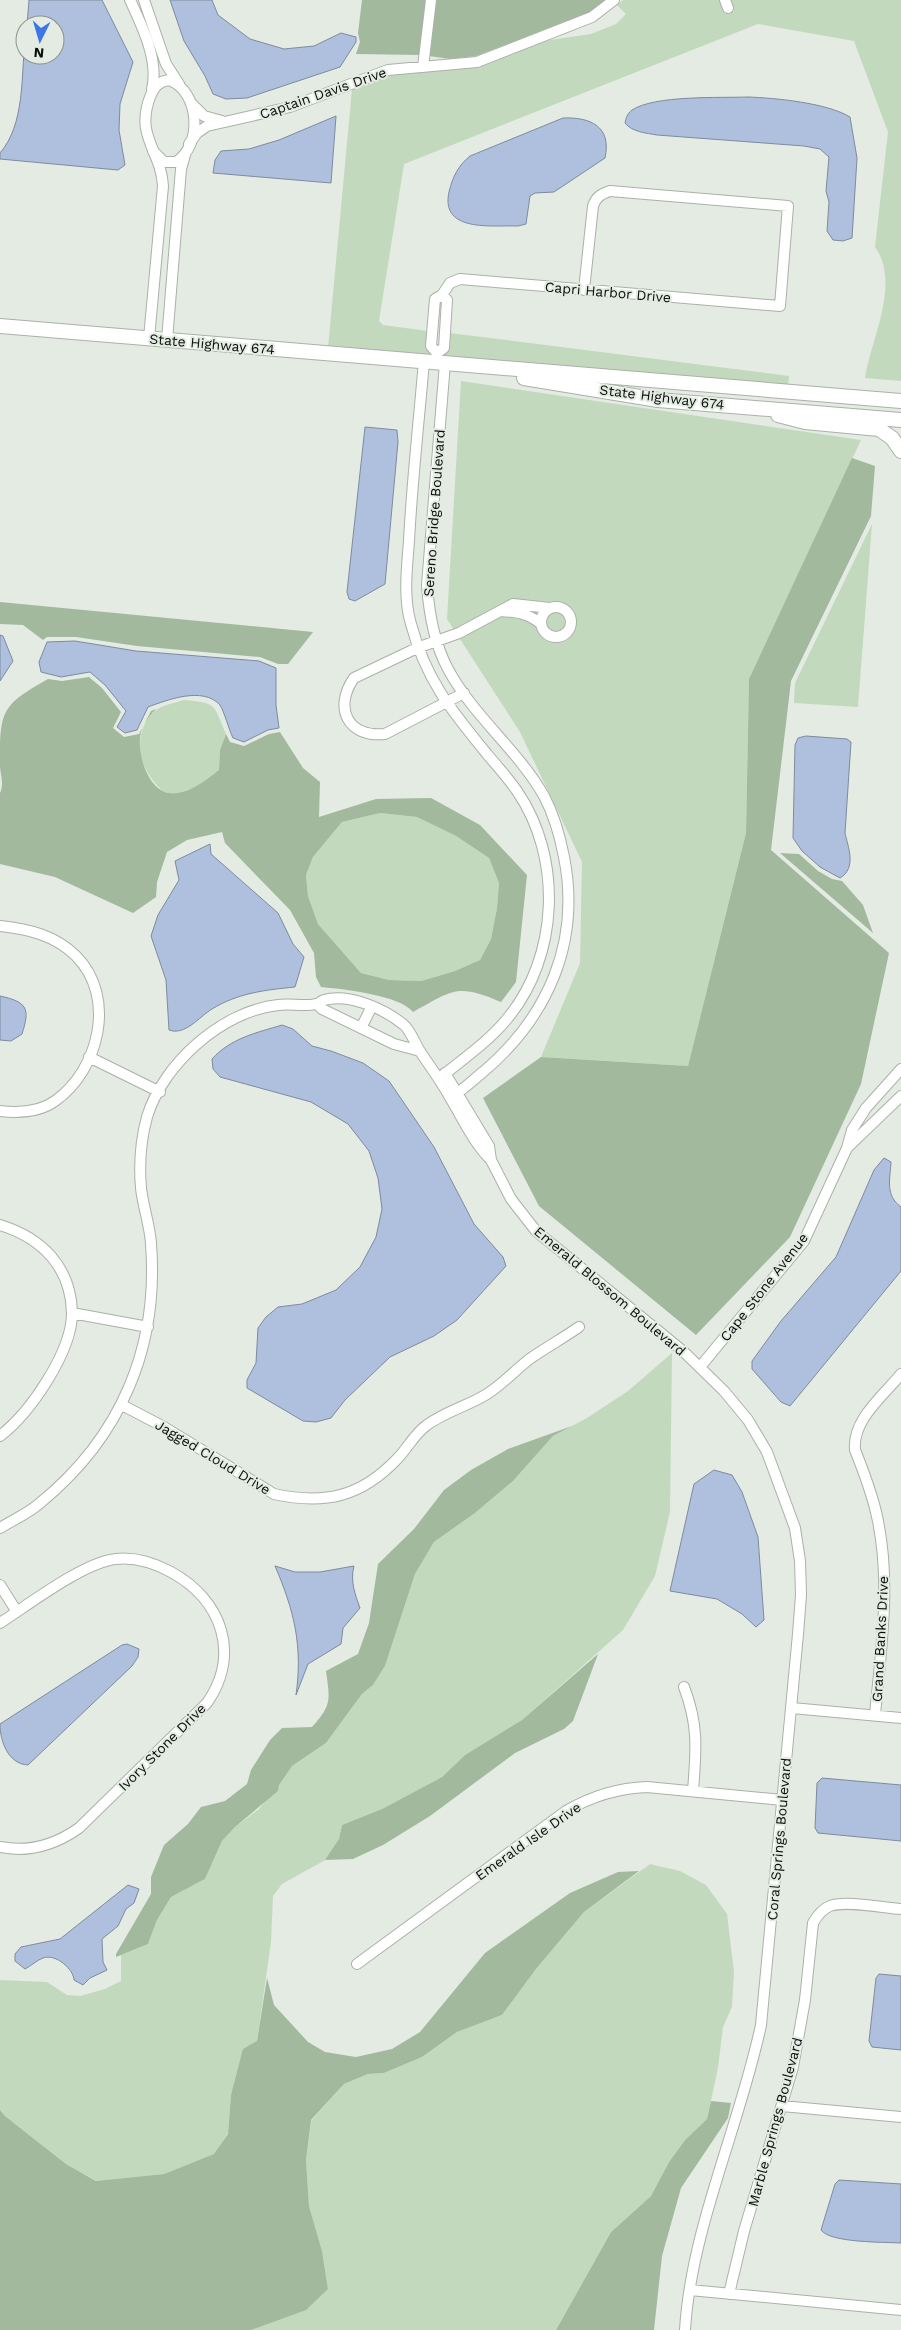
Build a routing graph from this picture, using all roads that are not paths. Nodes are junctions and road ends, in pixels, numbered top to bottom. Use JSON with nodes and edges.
{"nodes":[{"id":1,"x":130,"y":0,"type":"edge"},
{"id":2,"x":144,"y":0,"type":"edge"},
{"id":3,"x":431,"y":0,"type":"edge"},
{"id":4,"x":614,"y":0,"type":"edge"},
{"id":5,"x":423,"y":66,"type":"junction"},
{"id":6,"x":182,"y":88,"type":"junction"},
{"id":7,"x":152,"y":93,"type":"junction"},
{"id":8,"x":191,"y":102,"type":"junction"},
{"id":9,"x":228,"y":122,"type":"junction"},
{"id":10,"x":188,"y":148,"type":"junction"},
{"id":11,"x":153,"y":151,"type":"junction"},
{"id":12,"x":584,"y":290,"type":"junction"},
{"id":13,"x":0,"y":326,"type":"edge"},
{"id":14,"x":149,"y":338,"type":"junction"},
{"id":15,"x":167,"y":340,"type":"junction"},
{"id":16,"x":438,"y":361,"type":"junction"},
{"id":17,"x":901,"y":401,"type":"edge"},
{"id":18,"x":757,"y":408,"type":"junction"},
{"id":19,"x":901,"y":420,"type":"edge"},
{"id":20,"x":901,"y":440,"type":"edge"},
{"id":21,"x":901,"y":451,"type":"edge"},
{"id":22,"x":550,"y":608,"type":"junction"},
{"id":23,"x":500,"y":611,"type":"junction"},
{"id":24,"x":541,"y":624,"type":"junction"},
{"id":25,"x":436,"y":640,"type":"junction"},
{"id":26,"x":418,"y":648,"type":"junction"},
{"id":27,"x":464,"y":693,"type":"junction"},
{"id":28,"x":446,"y":702,"type":"junction"},
{"id":29,"x":0,"y":926,"type":"edge"},
{"id":30,"x":317,"y":1004,"type":"junction"},
{"id":31,"x":372,"y":1006,"type":"junction"},
{"id":32,"x":361,"y":1028,"type":"junction"},
{"id":33,"x":420,"y":1051,"type":"junction"},
{"id":34,"x":89,"y":1057,"type":"junction"},
{"id":35,"x":901,"y":1069,"type":"edge"},
{"id":36,"x":442,"y":1076,"type":"junction"},
{"id":37,"x":160,"y":1092,"type":"junction"},
{"id":38,"x":454,"y":1095,"type":"junction"},
{"id":39,"x":901,"y":1096,"type":"edge"},
{"id":40,"x":0,"y":1111,"type":"edge"},
{"id":41,"x":847,"y":1148,"type":"junction"},
{"id":42,"x":0,"y":1225,"type":"edge"},
{"id":43,"x":72,"y":1313,"type":"junction"},
{"id":44,"x":148,"y":1327,"type":"junction"},
{"id":45,"x":579,"y":1327,"type":"dead end"},
{"id":46,"x":700,"y":1367,"type":"junction"},
{"id":47,"x":901,"y":1374,"type":"edge"},
{"id":48,"x":122,"y":1405,"type":"junction"},
{"id":49,"x":0,"y":1436,"type":"edge"},
{"id":50,"x":0,"y":1528,"type":"edge"},
{"id":51,"x":0,"y":1585,"type":"edge"},
{"id":52,"x":17,"y":1612,"type":"junction"},
{"id":53,"x":0,"y":1623,"type":"edge"},
{"id":54,"x":684,"y":1687,"type":"dead end"},
{"id":55,"x":792,"y":1708,"type":"junction"},
{"id":56,"x":875,"y":1715,"type":"junction"},
{"id":57,"x":901,"y":1718,"type":"edge"},
{"id":58,"x":694,"y":1791,"type":"junction"},
{"id":59,"x":783,"y":1800,"type":"junction"},
{"id":60,"x":0,"y":1847,"type":"edge"},
{"id":61,"x":901,"y":1909,"type":"edge"},
{"id":62,"x":357,"y":1964,"type":"dead end"},
{"id":63,"x":782,"y":2106,"type":"junction"},
{"id":64,"x":901,"y":2117,"type":"edge"},
{"id":65,"x":690,"y":2290,"type":"junction"},
{"id":66,"x":729,"y":2294,"type":"junction"},
{"id":67,"x":901,"y":2310,"type":"edge"},
{"id":68,"x":686,"y":2330,"type":"edge"}],
"edges":[{"from":1,"to":7,"type":"street"},
{"from":2,"to":6,"type":"street"},
{"from":3,"to":5,"type":"street"},
{"from":4,"to":5,"type":"street","name":"Captain Davis Drive"},
{"from":5,"to":9,"type":"street","name":"Captain Davis Drive"},
{"from":6,"to":7,"type":"street"},
{"from":6,"to":8,"type":"street"},
{"from":7,"to":11,"type":"street"},
{"from":8,"to":9,"type":"street","name":"Captain Davis Drive"},
{"from":8,"to":10,"type":"street"},
{"from":9,"to":10,"type":"street","name":"Captain Davis Drive"},
{"from":10,"to":11,"type":"street"},
{"from":10,"to":15,"type":"street"},
{"from":11,"to":14,"type":"street"},
{"from":12,"to":12,"type":"street","name":"Capri Harbor Drive"},
{"from":12,"to":16,"type":"street","name":"Capri Harbor Drive"},
{"from":13,"to":14,"type":"main road","name":"State Highway 674"},
{"from":14,"to":15,"type":"main road","name":"State Highway 674"},
{"from":15,"to":16,"type":"main road","name":"State Highway 674"},
{"from":16,"to":17,"type":"main road","name":"State Highway 674"},
{"from":16,"to":18,"type":"main road","name":"State Highway 674"},
{"from":16,"to":25,"type":"street","name":"Sereno Bridge Boulevard"},
{"from":16,"to":26,"type":"street","name":"Sereno Bridge Boulevard"},
{"from":18,"to":19,"type":"main road","name":"State Highway 674"},
{"from":18,"to":21,"type":"main road"},
{"from":20,"to":21,"type":"main road"},
{"from":22,"to":23,"type":"street"},
{"from":22,"to":24,"type":"street"},
{"from":22,"to":24,"type":"street"},
{"from":23,"to":24,"type":"street"},
{"from":23,"to":25,"type":"street"},
{"from":25,"to":26,"type":"street"},
{"from":25,"to":27,"type":"street","name":"Sereno Bridge Boulevard"},
{"from":26,"to":28,"type":"street","name":"Sereno Bridge Boulevard"},
{"from":26,"to":28,"type":"street"},
{"from":27,"to":28,"type":"street"},
{"from":27,"to":38,"type":"street","name":"Sereno Bridge Boulevard"},
{"from":28,"to":36,"type":"street","name":"Sereno Bridge Boulevard"},
{"from":29,"to":34,"type":"street"},
{"from":30,"to":31,"type":"street","name":"Emerald Blossom Boulevard"},
{"from":30,"to":32,"type":"street"},
{"from":30,"to":37,"type":"street","name":"Emerald Blossom Boulevard"},
{"from":31,"to":32,"type":"street"},
{"from":31,"to":33,"type":"street","name":"Emerald Blossom Boulevard"},
{"from":32,"to":33,"type":"street"},
{"from":33,"to":36,"type":"street","name":"Emerald Blossom Boulevard"},
{"from":34,"to":37,"type":"street"},
{"from":34,"to":40,"type":"street"},
{"from":35,"to":41,"type":"street","name":"Cape Stone Avenue"},
{"from":36,"to":38,"type":"street","name":"Emerald Blossom Boulevard"},
{"from":37,"to":44,"type":"street","name":"Emerald Blossom Boulevard"},
{"from":38,"to":46,"type":"street","name":"Emerald Blossom Boulevard"},
{"from":39,"to":41,"type":"street","name":"Cape Stone Avenue"},
{"from":41,"to":46,"type":"street","name":"Cape Stone Avenue"},
{"from":42,"to":43,"type":"street"},
{"from":43,"to":44,"type":"street"},
{"from":43,"to":49,"type":"street"},
{"from":44,"to":48,"type":"street","name":"Emerald Blossom Boulevard"},
{"from":45,"to":48,"type":"street","name":"Jagged Cloud Drive"},
{"from":46,"to":55,"type":"street","name":"Coral Springs Boulevard"},
{"from":47,"to":56,"type":"street","name":"Grand Banks Drive"},
{"from":48,"to":50,"type":"street","name":"Emerald Blossom Boulevard"},
{"from":51,"to":52,"type":"street"},
{"from":52,"to":53,"type":"street","name":"Ivory Stone Drive"},
{"from":52,"to":60,"type":"street","name":"Ivory Stone Drive"},
{"from":54,"to":58,"type":"street"},
{"from":55,"to":56,"type":"street","name":"Grand Banks Drive"},
{"from":55,"to":59,"type":"street","name":"Coral Springs Boulevard"},
{"from":56,"to":57,"type":"street","name":"Grand Banks Drive"},
{"from":58,"to":59,"type":"street","name":"Emerald Isle Drive"},
{"from":58,"to":62,"type":"street","name":"Emerald Isle Drive"},
{"from":59,"to":65,"type":"street","name":"Coral Springs Boulevard"},
{"from":61,"to":63,"type":"street","name":"Marble Springs Boulevard"},
{"from":63,"to":64,"type":"street"},
{"from":63,"to":66,"type":"street","name":"Marble Springs Boulevard"},
{"from":65,"to":66,"type":"street"},
{"from":65,"to":68,"type":"street","name":"Coral Springs Boulevard"},
{"from":66,"to":67,"type":"street"}]}
